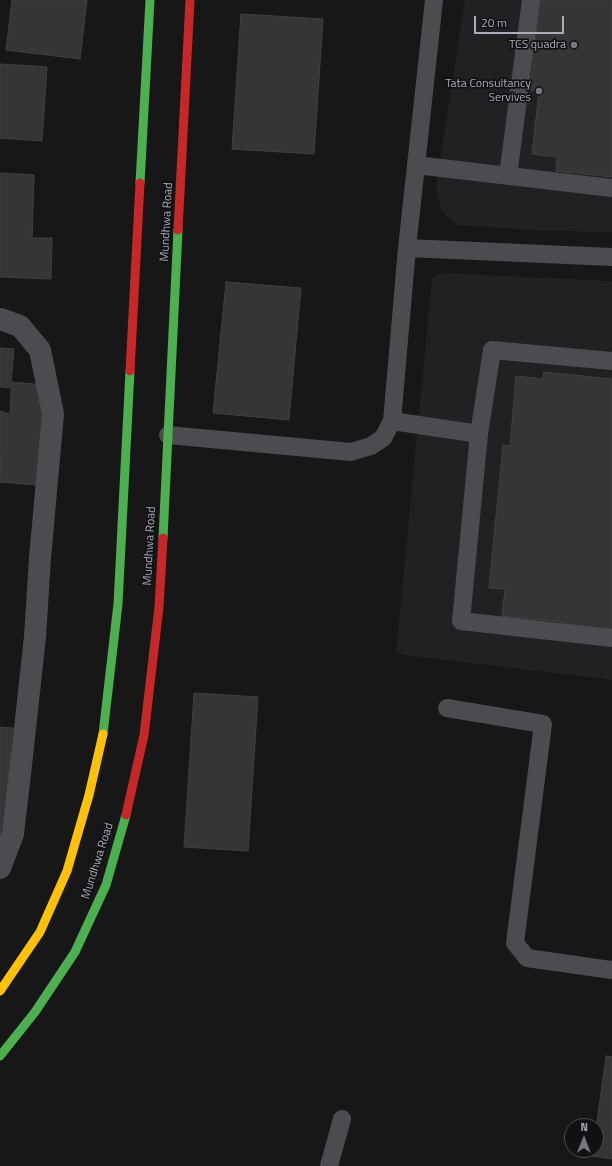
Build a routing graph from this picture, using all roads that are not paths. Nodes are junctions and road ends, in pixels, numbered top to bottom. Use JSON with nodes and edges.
{"nodes":[{"id":1,"x":150,"y":0,"type":"edge"},
{"id":2,"x":190,"y":0,"type":"edge"},
{"id":3,"x":434,"y":0,"type":"edge"},
{"id":4,"x":531,"y":0,"type":"edge"},
{"id":5,"x":416,"y":165,"type":"junction"},
{"id":6,"x":508,"y":176,"type":"junction"},
{"id":7,"x":612,"y":188,"type":"edge"},
{"id":8,"x":407,"y":248,"type":"junction"},
{"id":9,"x":612,"y":258,"type":"edge"},
{"id":10,"x":0,"y":319,"type":"edge"},
{"id":11,"x":612,"y":362,"type":"edge"},
{"id":12,"x":392,"y":421,"type":"junction"},
{"id":13,"x":479,"y":434,"type":"junction"},
{"id":14,"x":168,"y":435,"type":"junction"},
{"id":15,"x":612,"y":638,"type":"edge"},
{"id":16,"x":447,"y":708,"type":"dead end"},
{"id":17,"x":0,"y":868,"type":"edge"},
{"id":18,"x":612,"y":970,"type":"edge"},
{"id":19,"x":0,"y":992,"type":"edge"},
{"id":20,"x":0,"y":1056,"type":"edge"},
{"id":21,"x":342,"y":1119,"type":"dead end"},
{"id":22,"x":329,"y":1166,"type":"edge"}],
"edges":[{"from":1,"to":19,"type":"highway"},
{"from":2,"to":14,"type":"highway","name":"Mundhwa Road"},
{"from":3,"to":5,"type":"lane"},
{"from":4,"to":6,"type":"lane"},
{"from":5,"to":6,"type":"lane"},
{"from":5,"to":8,"type":"lane"},
{"from":6,"to":7,"type":"lane"},
{"from":8,"to":9,"type":"lane"},
{"from":8,"to":12,"type":"lane"},
{"from":10,"to":17,"type":"street"},
{"from":11,"to":13,"type":"lane"},
{"from":12,"to":13,"type":"lane"},
{"from":12,"to":14,"type":"lane"},
{"from":13,"to":15,"type":"lane"},
{"from":14,"to":20,"type":"highway","name":"Mundhwa Road"},
{"from":16,"to":18,"type":"lane"},
{"from":21,"to":22,"type":"lane"}]}
